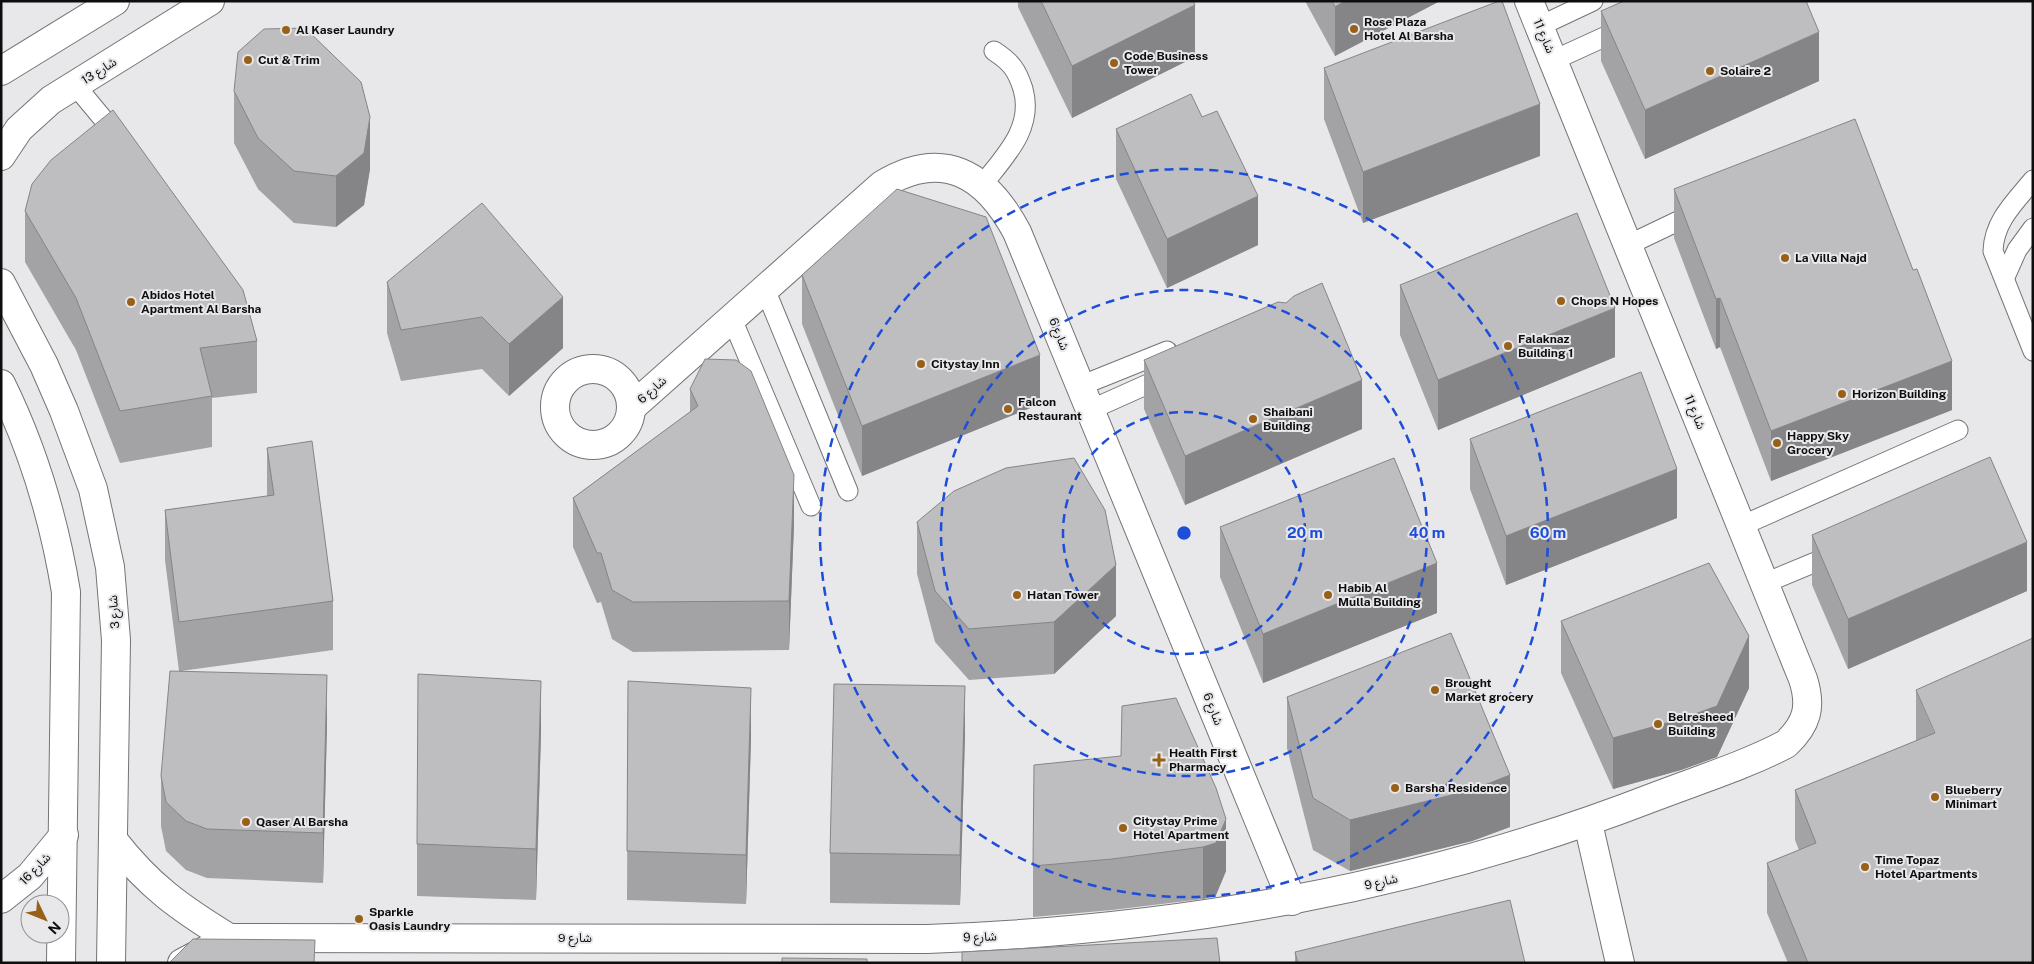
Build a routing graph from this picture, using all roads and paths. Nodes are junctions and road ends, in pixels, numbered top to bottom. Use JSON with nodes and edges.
{"nodes":[{"id":1,"x":115,"y":1,"type":"edge"},
{"id":2,"x":210,"y":1,"type":"edge"},
{"id":3,"x":1529,"y":1,"type":"edge"},
{"id":4,"x":1593,"y":1,"type":"edge"},
{"id":5,"x":1640,"y":21,"type":"edge"},
{"id":6,"x":1540,"y":26,"type":"junction"},
{"id":7,"x":994,"y":51,"type":"dead end"},
{"id":8,"x":1554,"y":60,"type":"junction"},
{"id":9,"x":1,"y":71,"type":"edge"},
{"id":10,"x":75,"y":85,"type":"junction"},
{"id":11,"x":129,"y":151,"type":"edge"},
{"id":12,"x":1,"y":156,"type":"edge"},
{"id":13,"x":2033,"y":180,"type":"edge"},
{"id":14,"x":982,"y":184,"type":"junction"},
{"id":15,"x":1709,"y":207,"type":"edge"},
{"id":16,"x":2033,"y":228,"type":"edge"},
{"id":17,"x":1628,"y":244,"type":"junction"},
{"id":18,"x":2005,"y":277,"type":"junction"},
{"id":19,"x":1,"y":283,"type":"edge"},
{"id":20,"x":765,"y":289,"type":"junction"},
{"id":21,"x":732,"y":319,"type":"junction"},
{"id":22,"x":1184,"y":344,"type":"edge"},
{"id":23,"x":2033,"y":351,"type":"edge"},
{"id":24,"x":1179,"y":371,"type":"edge"},
{"id":25,"x":1,"y":384,"type":"edge"},
{"id":26,"x":1085,"y":398,"type":"junction"},
{"id":27,"x":632,"y":408,"type":"dead end"},
{"id":28,"x":1958,"y":430,"type":"dead end"},
{"id":29,"x":848,"y":491,"type":"dead end"},
{"id":30,"x":812,"y":506,"type":"dead end"},
{"id":31,"x":1741,"y":526,"type":"junction"},
{"id":32,"x":1848,"y":549,"type":"edge"},
{"id":33,"x":1764,"y":583,"type":"junction"},
{"id":34,"x":1710,"y":776,"type":"joint"},
{"id":35,"x":1588,"y":823,"type":"junction"},
{"id":36,"x":64,"y":835,"type":"junction"},
{"id":37,"x":114,"y":841,"type":"junction"},
{"id":38,"x":1,"y":899,"type":"edge"},
{"id":39,"x":1292,"y":901,"type":"junction"},
{"id":40,"x":229,"y":938,"type":"junction"},
{"id":41,"x":61,"y":963,"type":"edge"},
{"id":42,"x":111,"y":963,"type":"edge"},
{"id":43,"x":182,"y":963,"type":"edge"},
{"id":44,"x":1620,"y":963,"type":"edge"}],
"edges":[{"from":1,"to":9,"type":"street"},
{"from":2,"to":10,"type":"street","name":"شارع 13"},
{"from":3,"to":6,"type":"street","name":"شارع 11"},
{"from":4,"to":6,"type":"lane"},
{"from":5,"to":8,"type":"lane"},
{"from":6,"to":8,"type":"street","name":"شارع 11"},
{"from":7,"to":14,"type":"lane"},
{"from":8,"to":17,"type":"street","name":"شارع 11"},
{"from":10,"to":11,"type":"lane"},
{"from":10,"to":12,"type":"street","name":"شارع 13"},
{"from":13,"to":18,"type":"lane"},
{"from":14,"to":20,"type":"street","name":"شارع 6"},
{"from":14,"to":26,"type":"street","name":"شارع 6"},
{"from":15,"to":17,"type":"lane"},
{"from":16,"to":18,"type":"lane"},
{"from":17,"to":31,"type":"street","name":"شارع 11"},
{"from":18,"to":23,"type":"lane"},
{"from":19,"to":37,"type":"street","name":"شارع 3"},
{"from":20,"to":21,"type":"street","name":"شارع 6"},
{"from":20,"to":29,"type":"lane"},
{"from":21,"to":27,"type":"street","name":"شارع 6"},
{"from":21,"to":30,"type":"lane"},
{"from":22,"to":26,"type":"lane"},
{"from":24,"to":26,"type":"lane"},
{"from":25,"to":36,"type":"street"},
{"from":26,"to":39,"type":"street","name":"شارع 6"},
{"from":28,"to":31,"type":"lane"},
{"from":31,"to":33,"type":"street","name":"شارع 11"},
{"from":32,"to":33,"type":"lane"},
{"from":33,"to":34,"type":"street","name":"شارع 11"},
{"from":34,"to":35,"type":"street","name":"شارع 9"},
{"from":35,"to":39,"type":"street","name":"شارع 9"},
{"from":35,"to":44,"type":"street"},
{"from":36,"to":38,"type":"street","name":"شارع 16"},
{"from":36,"to":41,"type":"street"},
{"from":37,"to":40,"type":"street"},
{"from":37,"to":42,"type":"street","name":"شارع 3"},
{"from":39,"to":40,"type":"street","name":"شارع 9"},
{"from":40,"to":43,"type":"street"}]}
